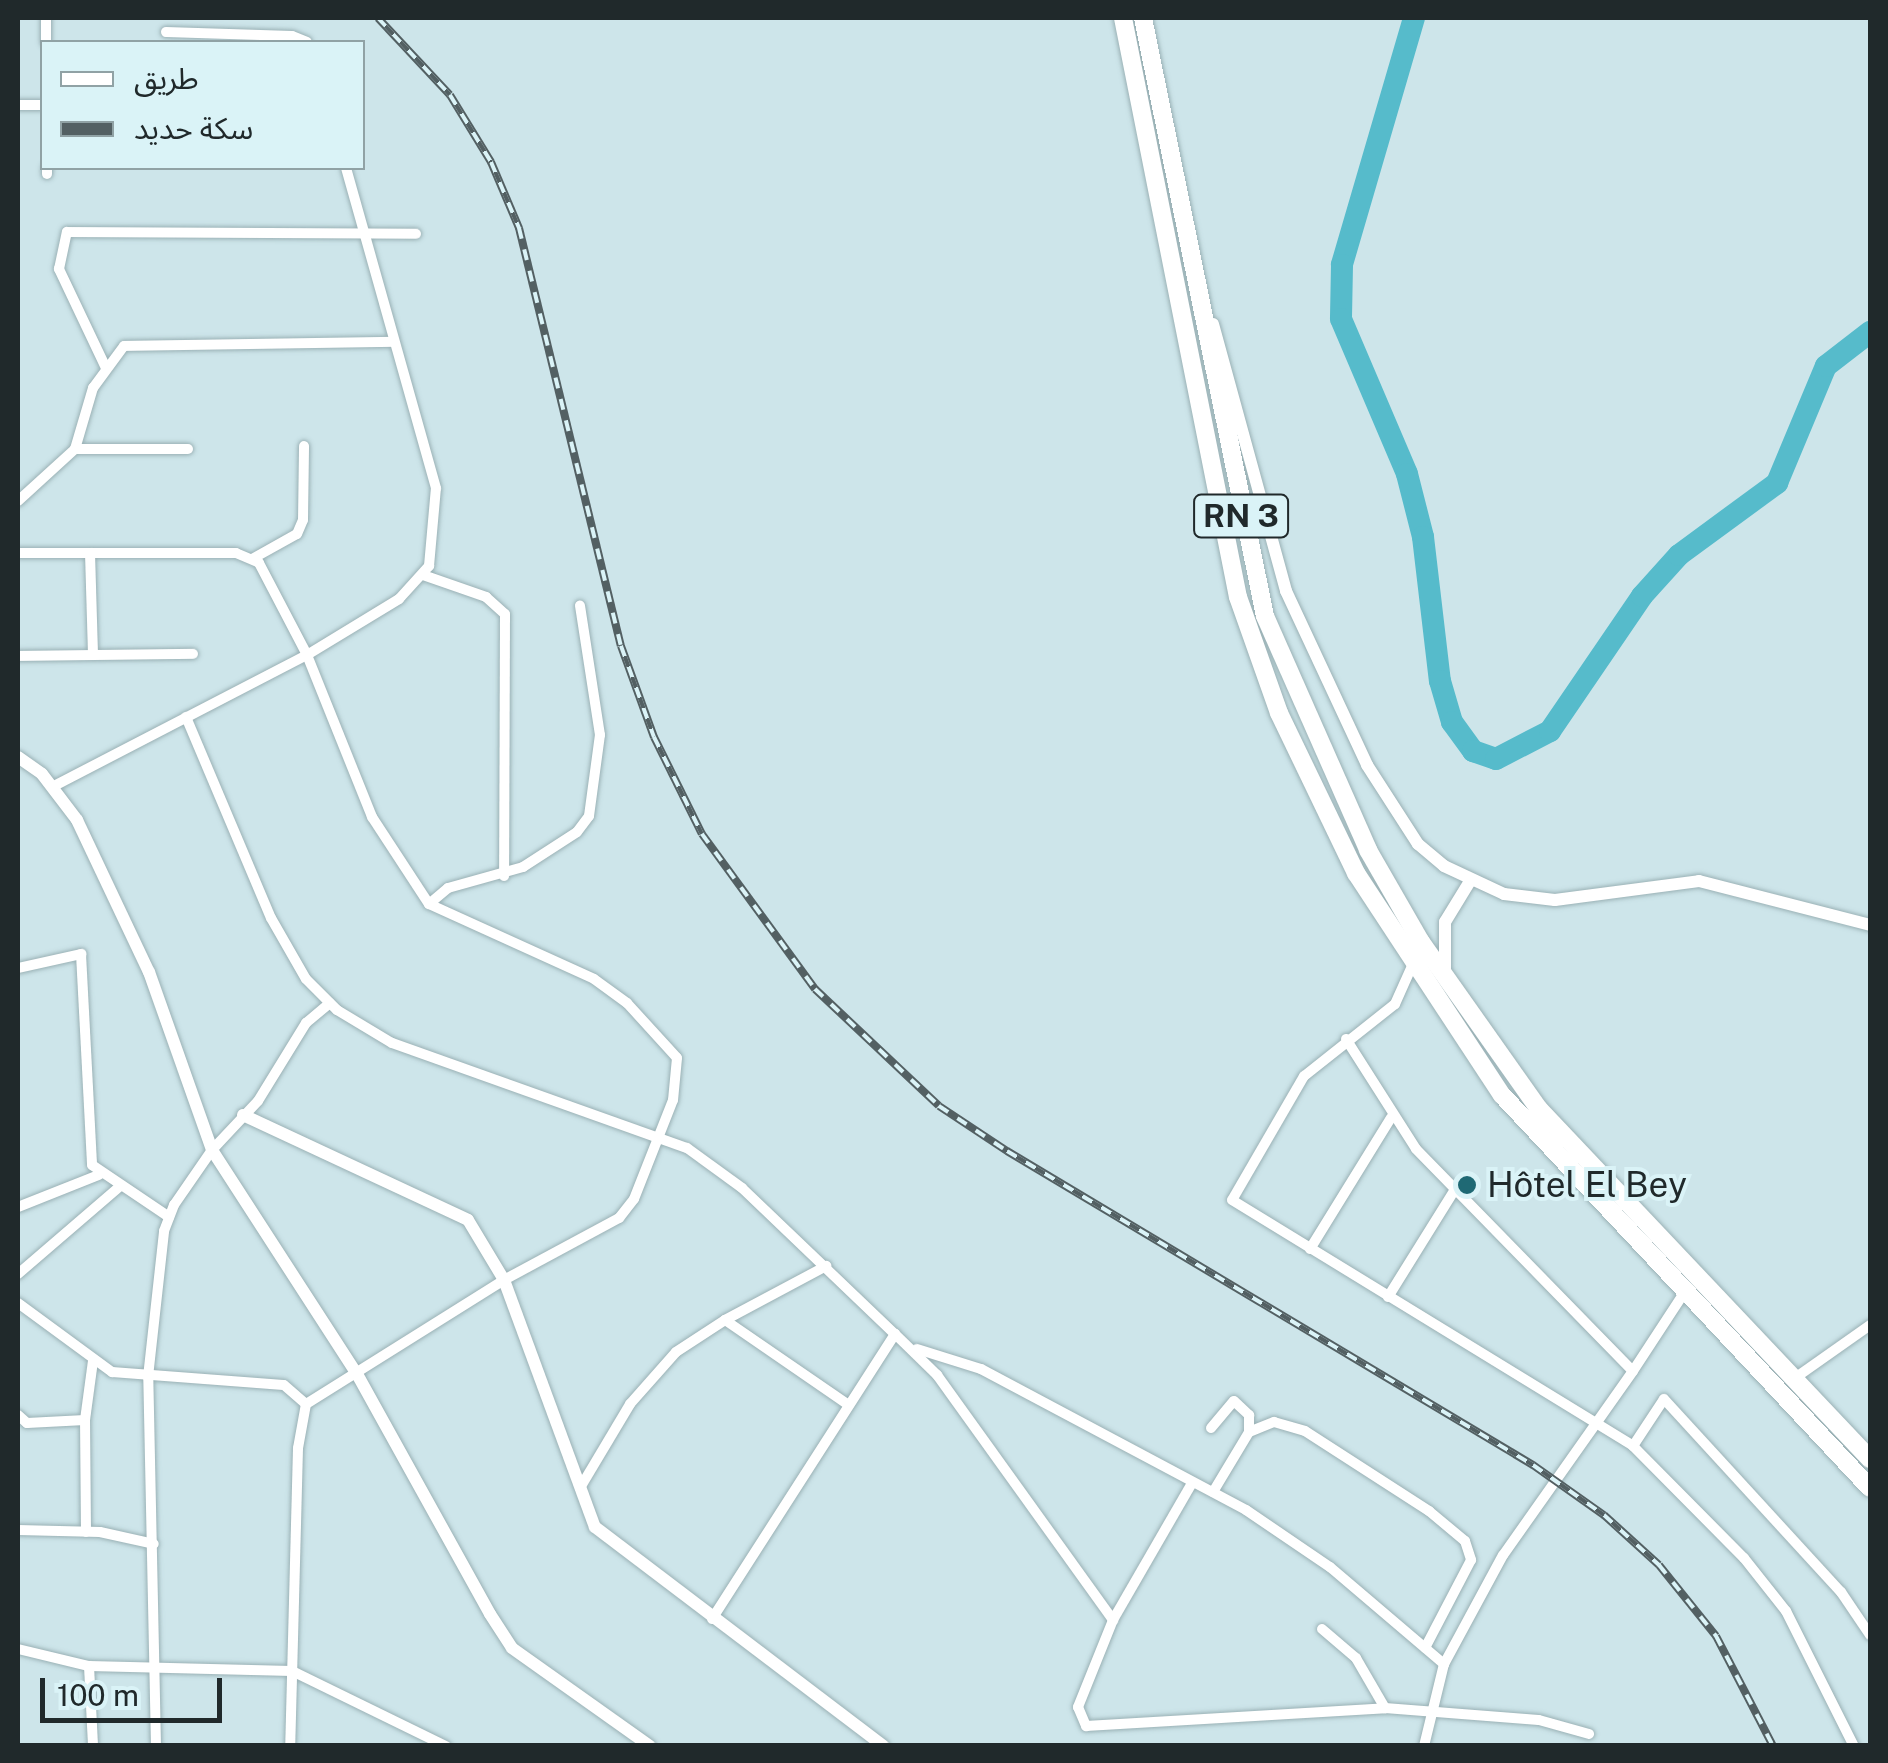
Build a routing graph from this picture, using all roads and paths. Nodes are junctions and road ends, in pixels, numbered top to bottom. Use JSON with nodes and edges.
{"nodes":[{"id":1,"x":1123,"y":18,"type":"edge"},
{"id":2,"x":1143,"y":18,"type":"edge"},
{"id":3,"x":166,"y":32,"type":"dead end"},
{"id":4,"x":302,"y":40,"type":"edge"},
{"id":5,"x":347,"y":170,"type":"edge"},
{"id":6,"x":1185,"y":216,"type":"junction"},
{"id":7,"x":364,"y":234,"type":"junction"},
{"id":8,"x":416,"y":234,"type":"dead end"},
{"id":9,"x":392,"y":342,"type":"junction"},
{"id":10,"x":106,"y":368,"type":"junction"},
{"id":11,"x":304,"y":446,"type":"dead end"},
{"id":12,"x":188,"y":448,"type":"dead end"},
{"id":13,"x":75,"y":449,"type":"junction"},
{"id":14,"x":18,"y":501,"type":"edge"},
{"id":15,"x":90,"y":552,"type":"junction"},
{"id":16,"x":18,"y":553,"type":"edge"},
{"id":17,"x":252,"y":560,"type":"junction"},
{"id":18,"x":423,"y":576,"type":"junction"},
{"id":19,"x":580,"y":606,"type":"dead end"},
{"id":20,"x":194,"y":654,"type":"dead end"},
{"id":21,"x":307,"y":654,"type":"junction"},
{"id":22,"x":93,"y":655,"type":"junction"},
{"id":23,"x":18,"y":656,"type":"edge"},
{"id":24,"x":186,"y":717,"type":"junction"},
{"id":25,"x":18,"y":756,"type":"edge"},
{"id":26,"x":54,"y":786,"type":"junction"},
{"id":27,"x":504,"y":876,"type":"junction"},
{"id":28,"x":1470,"y":880,"type":"junction"},
{"id":29,"x":429,"y":904,"type":"junction"},
{"id":30,"x":1870,"y":925,"type":"edge"},
{"id":31,"x":1412,"y":966,"type":"junction"},
{"id":32,"x":18,"y":968,"type":"edge"},
{"id":33,"x":1445,"y":978,"type":"junction"},
{"id":34,"x":330,"y":1003,"type":"junction"},
{"id":35,"x":1346,"y":1039,"type":"junction"},
{"id":36,"x":243,"y":1116,"type":"junction"},
{"id":37,"x":1391,"y":1118,"type":"junction"},
{"id":38,"x":659,"y":1137,"type":"junction"},
{"id":39,"x":212,"y":1150,"type":"junction"},
{"id":40,"x":99,"y":1175,"type":"junction"},
{"id":41,"x":119,"y":1186,"type":"junction"},
{"id":42,"x":1454,"y":1191,"type":"junction"},
{"id":43,"x":18,"y":1207,"type":"edge"},
{"id":44,"x":169,"y":1217,"type":"junction"},
{"id":45,"x":1310,"y":1249,"type":"junction"},
{"id":46,"x":826,"y":1266,"type":"junction"},
{"id":47,"x":18,"y":1274,"type":"edge"},
{"id":48,"x":504,"y":1280,"type":"junction"},
{"id":49,"x":1686,"y":1290,"type":"junction"},
{"id":50,"x":1388,"y":1296,"type":"junction"},
{"id":51,"x":18,"y":1302,"type":"edge"},
{"id":52,"x":725,"y":1320,"type":"junction"},
{"id":53,"x":1870,"y":1325,"type":"edge"},
{"id":54,"x":895,"y":1334,"type":"junction"},
{"id":55,"x":916,"y":1348,"type":"junction"},
{"id":56,"x":93,"y":1361,"type":"junction"},
{"id":57,"x":1633,"y":1371,"type":"junction"},
{"id":58,"x":357,"y":1374,"type":"junction"},
{"id":59,"x":148,"y":1377,"type":"junction"},
{"id":60,"x":1795,"y":1378,"type":"junction"},
{"id":61,"x":306,"y":1404,"type":"junction"},
{"id":62,"x":847,"y":1404,"type":"junction"},
{"id":63,"x":18,"y":1414,"type":"edge"},
{"id":64,"x":85,"y":1420,"type":"junction"},
{"id":65,"x":1598,"y":1425,"type":"junction"},
{"id":66,"x":1211,"y":1428,"type":"dead end"},
{"id":67,"x":1249,"y":1432,"type":"junction"},
{"id":68,"x":1634,"y":1446,"type":"junction"},
{"id":69,"x":1870,"y":1459,"type":"edge"},
{"id":70,"x":1192,"y":1482,"type":"junction"},
{"id":71,"x":1870,"y":1488,"type":"edge"},
{"id":72,"x":1213,"y":1492,"type":"junction"},
{"id":73,"x":578,"y":1493,"type":"junction"},
{"id":74,"x":18,"y":1530,"type":"edge"},
{"id":75,"x":86,"y":1532,"type":"junction"},
{"id":76,"x":154,"y":1544,"type":"junction"},
{"id":77,"x":712,"y":1619,"type":"junction"},
{"id":78,"x":1113,"y":1620,"type":"junction"},
{"id":79,"x":1322,"y":1629,"type":"dead end"},
{"id":80,"x":1870,"y":1635,"type":"edge"},
{"id":81,"x":1425,"y":1648,"type":"junction"},
{"id":82,"x":18,"y":1649,"type":"edge"},
{"id":83,"x":1444,"y":1664,"type":"junction"},
{"id":84,"x":89,"y":1666,"type":"junction"},
{"id":85,"x":156,"y":1668,"type":"junction"},
{"id":86,"x":292,"y":1671,"type":"junction"},
{"id":87,"x":1385,"y":1708,"type":"junction"},
{"id":88,"x":1427,"y":1713,"type":"junction"},
{"id":89,"x":1590,"y":1734,"type":"dead end"},
{"id":90,"x":92,"y":1746,"type":"edge"},
{"id":91,"x":156,"y":1746,"type":"edge"},
{"id":92,"x":290,"y":1746,"type":"edge"},
{"id":93,"x":446,"y":1746,"type":"edge"},
{"id":94,"x":650,"y":1746,"type":"edge"},
{"id":95,"x":883,"y":1746,"type":"edge"},
{"id":96,"x":1424,"y":1746,"type":"edge"},
{"id":97,"x":1854,"y":1746,"type":"edge"}],
"edges":[{"from":1,"to":31,"type":"highway","number":"RN 3"},
{"from":2,"to":6,"type":"highway","number":"RN 3"},
{"from":3,"to":4,"type":"street"},
{"from":5,"to":7,"type":"street"},
{"from":6,"to":28,"type":"street"},
{"from":6,"to":33,"type":"highway","number":"RN 3"},
{"from":7,"to":8,"type":"street"},
{"from":7,"to":9,"type":"street"},
{"from":7,"to":10,"type":"street"},
{"from":9,"to":10,"type":"street"},
{"from":9,"to":18,"type":"street"},
{"from":10,"to":13,"type":"street"},
{"from":11,"to":17,"type":"street"},
{"from":12,"to":13,"type":"street"},
{"from":13,"to":14,"type":"street"},
{"from":15,"to":16,"type":"street"},
{"from":15,"to":17,"type":"street"},
{"from":15,"to":22,"type":"street"},
{"from":17,"to":21,"type":"street"},
{"from":18,"to":21,"type":"street"},
{"from":18,"to":27,"type":"street"},
{"from":19,"to":27,"type":"street"},
{"from":20,"to":22,"type":"street"},
{"from":21,"to":24,"type":"street"},
{"from":21,"to":29,"type":"street"},
{"from":22,"to":23,"type":"street"},
{"from":24,"to":26,"type":"street"},
{"from":24,"to":34,"type":"street"},
{"from":25,"to":26,"type":"street"},
{"from":26,"to":39,"type":"street"},
{"from":27,"to":29,"type":"street"},
{"from":28,"to":30,"type":"street"},
{"from":28,"to":33,"type":"street"},
{"from":29,"to":38,"type":"street"},
{"from":31,"to":35,"type":"street"},
{"from":31,"to":49,"type":"highway","number":"RN 3"},
{"from":32,"to":40,"type":"street"},
{"from":33,"to":60,"type":"highway","number":"RN 3"},
{"from":34,"to":36,"type":"street"},
{"from":34,"to":38,"type":"street"},
{"from":35,"to":37,"type":"street"},
{"from":35,"to":45,"type":"street"},
{"from":36,"to":39,"type":"street"},
{"from":36,"to":48,"type":"street"},
{"from":37,"to":42,"type":"street"},
{"from":37,"to":45,"type":"street"},
{"from":38,"to":46,"type":"street"},
{"from":38,"to":48,"type":"street"},
{"from":39,"to":44,"type":"street"},
{"from":39,"to":58,"type":"street"},
{"from":40,"to":41,"type":"street"},
{"from":40,"to":43,"type":"street"},
{"from":41,"to":44,"type":"street"},
{"from":41,"to":47,"type":"street"},
{"from":42,"to":50,"type":"street"},
{"from":42,"to":57,"type":"street"},
{"from":44,"to":59,"type":"street"},
{"from":45,"to":50,"type":"street"},
{"from":46,"to":52,"type":"street"},
{"from":46,"to":54,"type":"street"},
{"from":48,"to":58,"type":"street"},
{"from":48,"to":73,"type":"street"},
{"from":49,"to":57,"type":"street"},
{"from":49,"to":71,"type":"highway","number":"RN 3"},
{"from":50,"to":65,"type":"street"},
{"from":51,"to":56,"type":"street"},
{"from":52,"to":62,"type":"street"},
{"from":52,"to":73,"type":"street"},
{"from":53,"to":60,"type":"street"},
{"from":54,"to":55,"type":"street"},
{"from":54,"to":62,"type":"street"},
{"from":55,"to":70,"type":"street"},
{"from":55,"to":78,"type":"street"},
{"from":56,"to":59,"type":"street"},
{"from":56,"to":64,"type":"street"},
{"from":57,"to":65,"type":"street"},
{"from":58,"to":61,"type":"street"},
{"from":58,"to":94,"type":"street"},
{"from":59,"to":61,"type":"street"},
{"from":59,"to":76,"type":"street"},
{"from":60,"to":69,"type":"highway","number":"RN 3"},
{"from":61,"to":86,"type":"street"},
{"from":62,"to":77,"type":"street"},
{"from":63,"to":64,"type":"street"},
{"from":64,"to":75,"type":"street"},
{"from":65,"to":68,"type":"street"},
{"from":65,"to":83,"type":"street"},
{"from":66,"to":67,"type":"street"},
{"from":67,"to":72,"type":"street"},
{"from":67,"to":81,"type":"street"},
{"from":68,"to":80,"type":"street"},
{"from":68,"to":97,"type":"street"},
{"from":70,"to":72,"type":"street"},
{"from":70,"to":78,"type":"street"},
{"from":72,"to":81,"type":"street"},
{"from":73,"to":77,"type":"street"},
{"from":74,"to":75,"type":"street"},
{"from":75,"to":76,"type":"street"},
{"from":76,"to":85,"type":"street"},
{"from":77,"to":95,"type":"street"},
{"from":78,"to":87,"type":"street"},
{"from":79,"to":87,"type":"street"},
{"from":81,"to":83,"type":"street"},
{"from":82,"to":84,"type":"street"},
{"from":83,"to":88,"type":"street"},
{"from":84,"to":85,"type":"street"},
{"from":84,"to":90,"type":"street"},
{"from":85,"to":86,"type":"street"},
{"from":85,"to":91,"type":"street"},
{"from":86,"to":92,"type":"street"},
{"from":86,"to":93,"type":"street"},
{"from":87,"to":88,"type":"street"},
{"from":88,"to":89,"type":"street"},
{"from":88,"to":96,"type":"street"}]}
